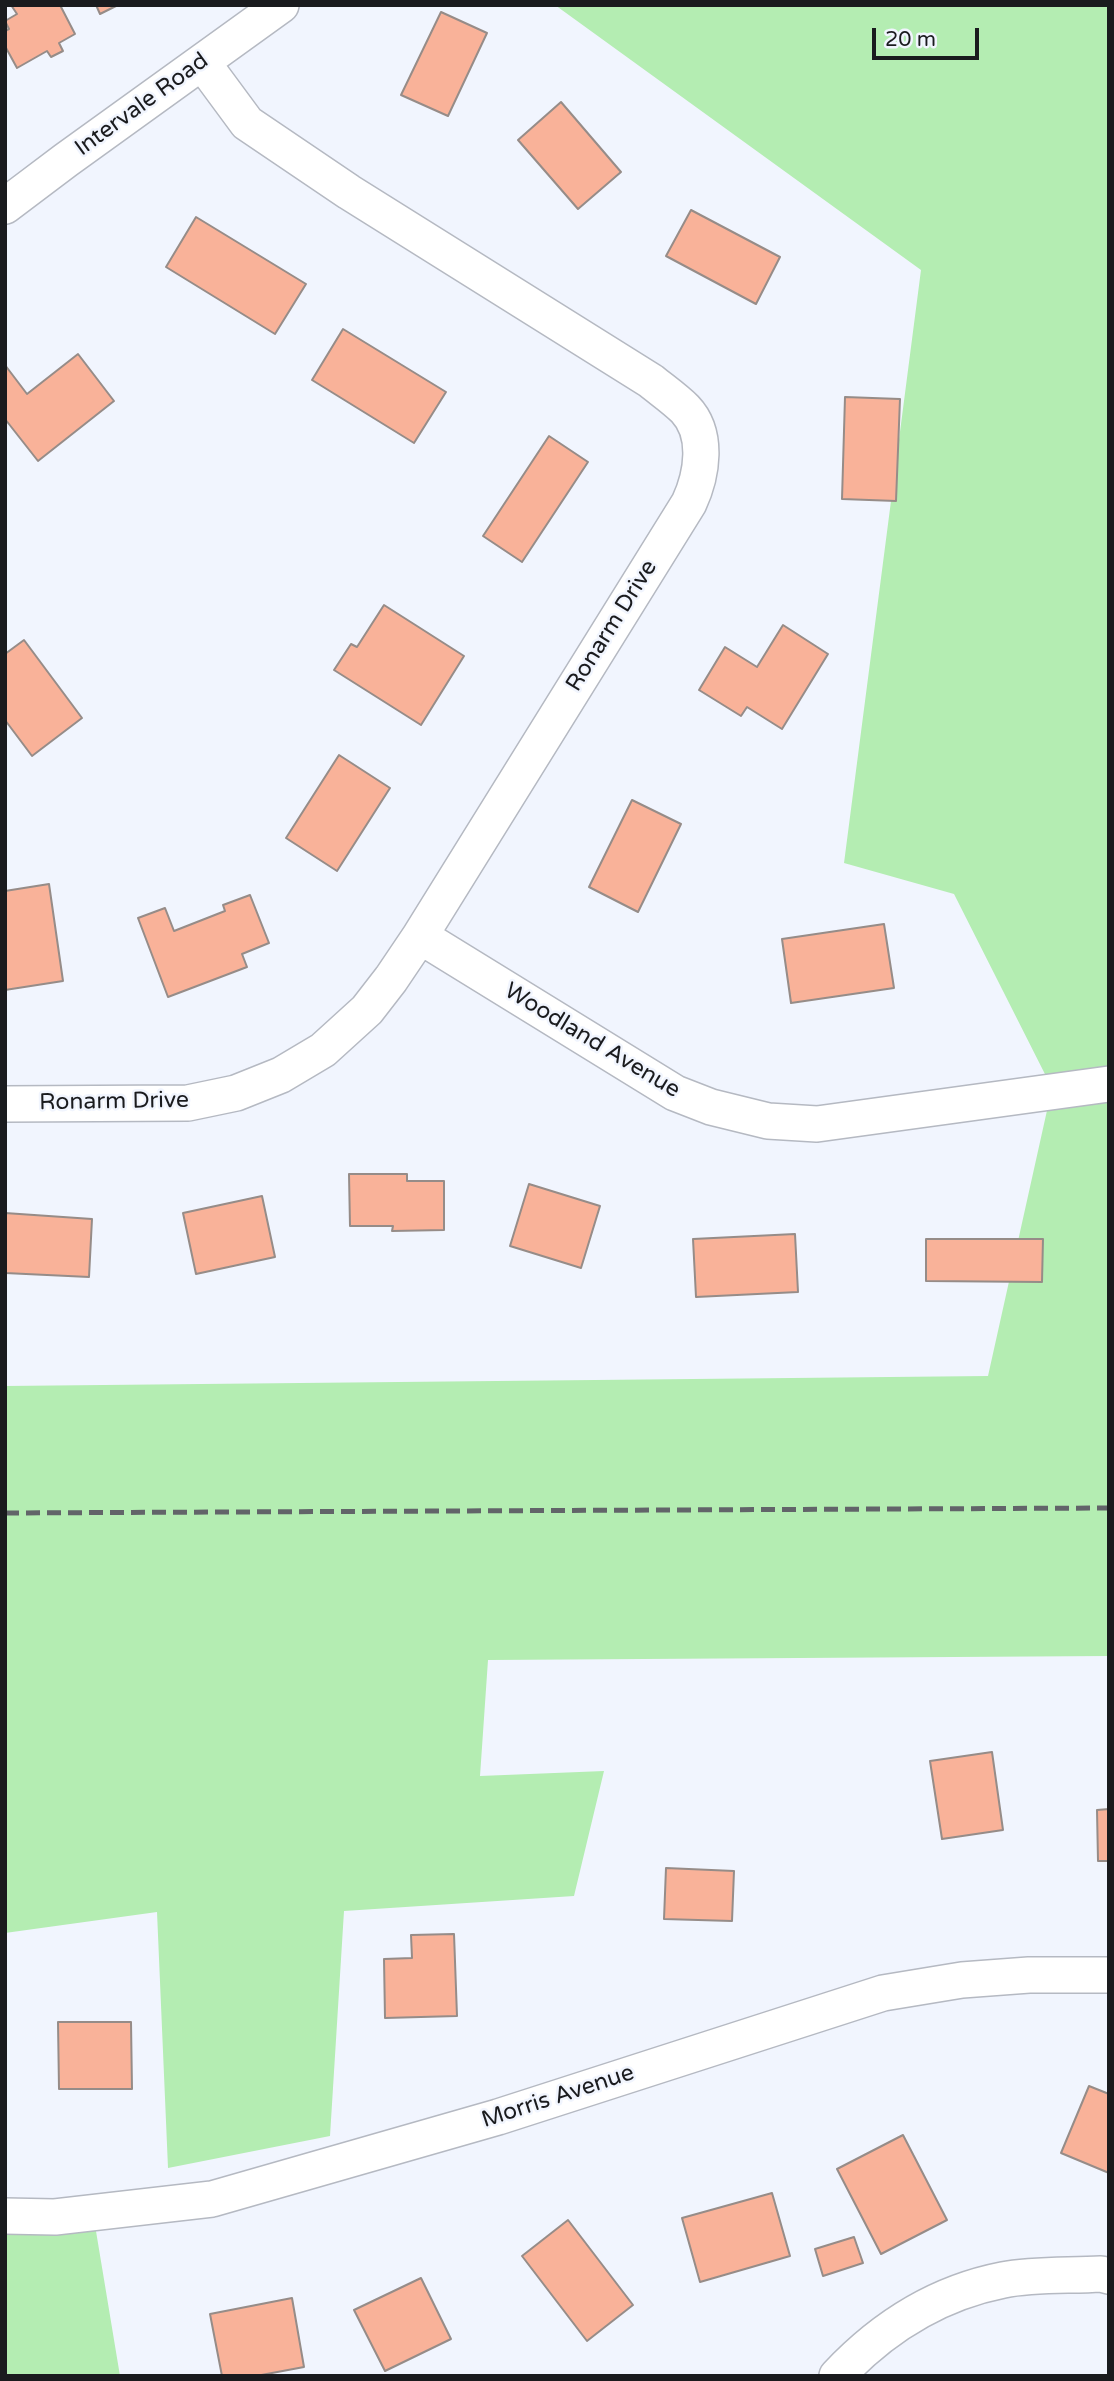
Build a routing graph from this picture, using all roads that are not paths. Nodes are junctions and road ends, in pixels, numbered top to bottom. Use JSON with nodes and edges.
{"nodes":[{"id":1,"x":281,"y":5,"type":"edge"},
{"id":2,"x":202,"y":62,"type":"junction"},
{"id":3,"x":5,"y":206,"type":"edge"},
{"id":4,"x":420,"y":936,"type":"junction"},
{"id":5,"x":1109,"y":1084,"type":"edge"},
{"id":6,"x":5,"y":1104,"type":"edge"},
{"id":7,"x":1109,"y":1975,"type":"edge"},
{"id":8,"x":5,"y":2216,"type":"edge"},
{"id":9,"x":1109,"y":2276,"type":"edge"},
{"id":10,"x":837,"y":2376,"type":"edge"}],
"edges":[{"from":1,"to":2,"type":"street","name":"Intervale Road"},
{"from":2,"to":3,"type":"street","name":"Intervale Road"},
{"from":2,"to":4,"type":"street","name":"Ronarm Drive"},
{"from":4,"to":5,"type":"street","name":"Woodland Avenue"},
{"from":4,"to":6,"type":"street","name":"Ronarm Drive"},
{"from":7,"to":8,"type":"street","name":"Morris Avenue"},
{"from":9,"to":10,"type":"street"}]}
